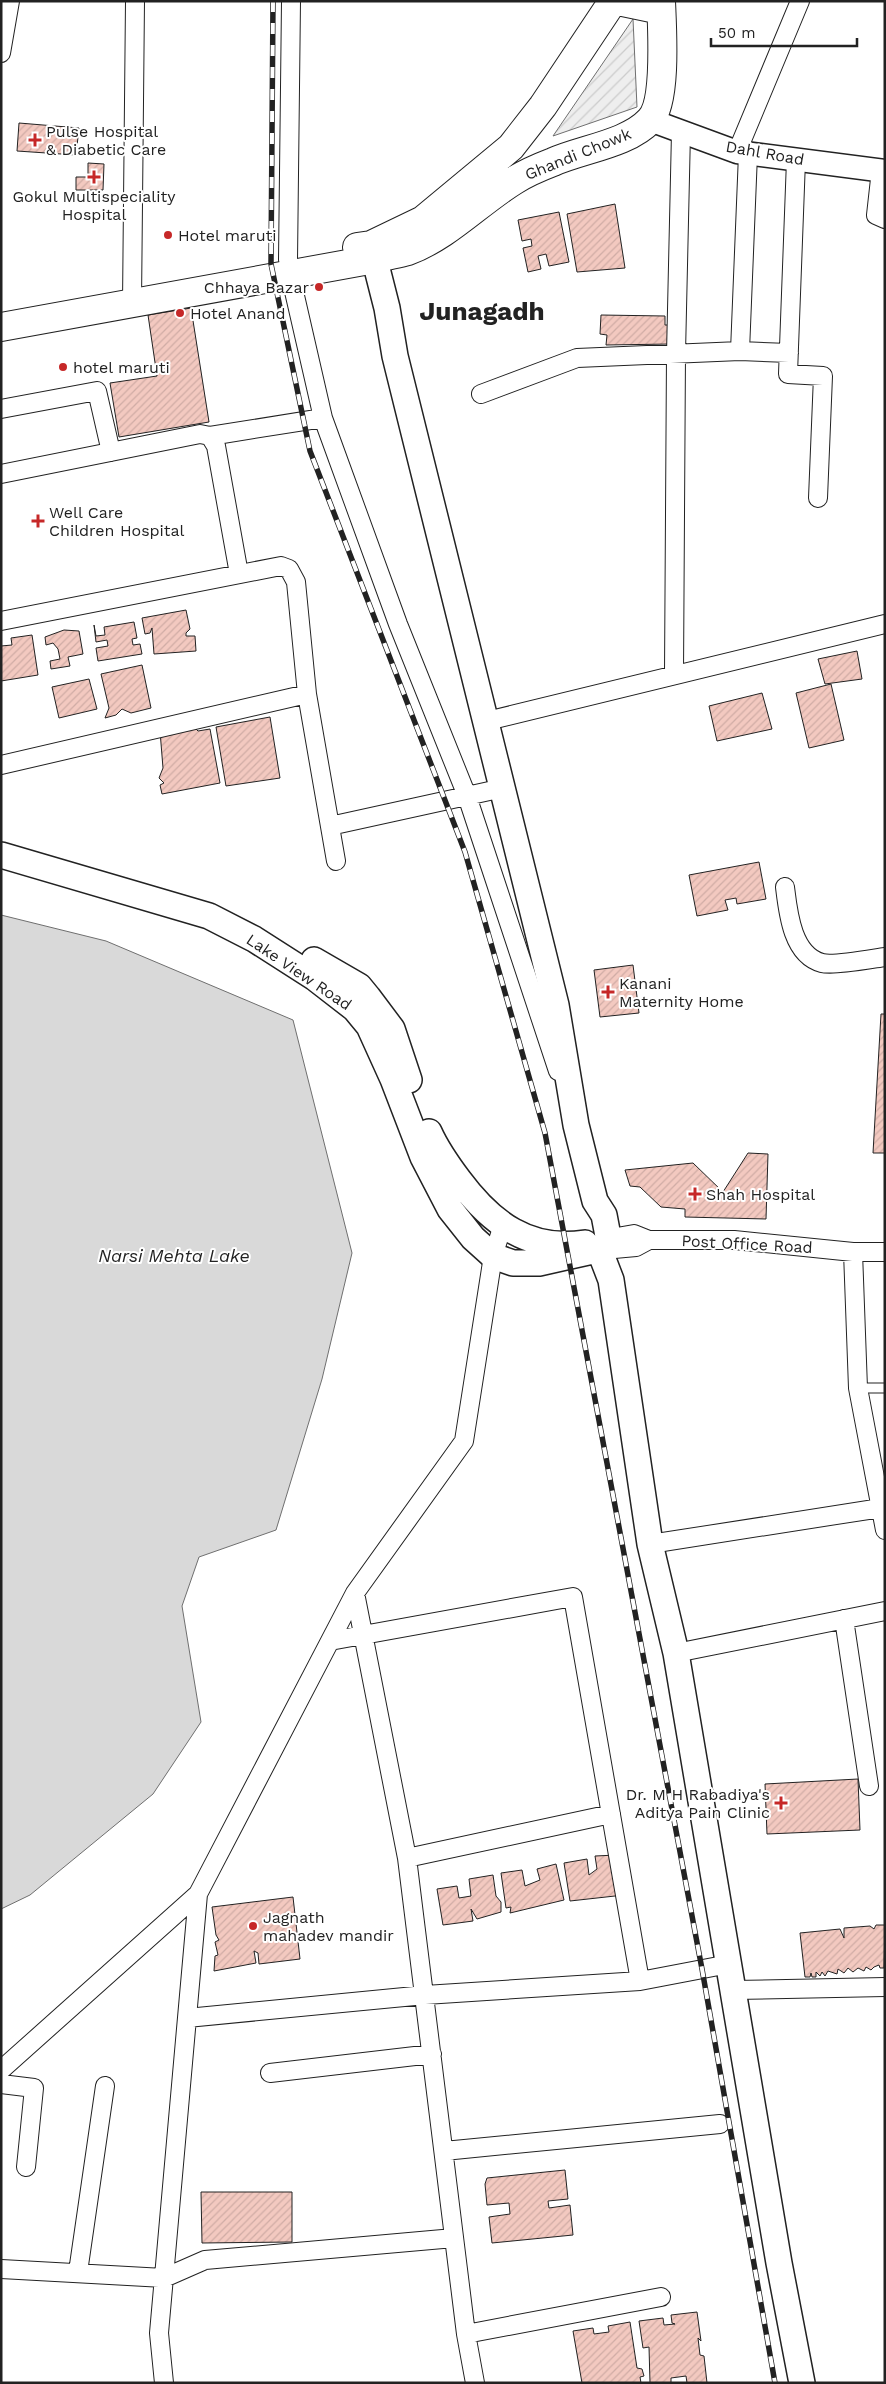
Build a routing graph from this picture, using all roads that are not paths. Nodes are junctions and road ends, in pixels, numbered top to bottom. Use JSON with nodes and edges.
{"nodes":[{"id":1,"x":10,"y":1,"type":"edge"},
{"id":2,"x":135,"y":1,"type":"edge"},
{"id":3,"x":291,"y":1,"type":"edge"},
{"id":4,"x":612,"y":1,"type":"edge"},
{"id":5,"x":618,"y":1,"type":"edge"},
{"id":6,"x":800,"y":1,"type":"edge"},
{"id":7,"x":661,"y":6,"type":"edge"},
{"id":8,"x":1,"y":53,"type":"edge"},
{"id":9,"x":650,"y":120,"type":"junction"},
{"id":10,"x":523,"y":131,"type":"junction"},
{"id":11,"x":681,"y":132,"type":"junction"},
{"id":12,"x":743,"y":153,"type":"junction"},
{"id":13,"x":796,"y":160,"type":"junction"},
{"id":14,"x":554,"y":161,"type":"junction"},
{"id":15,"x":883,"y":171,"type":"edge"},
{"id":16,"x":885,"y":219,"type":"edge"},
{"id":17,"x":373,"y":252,"type":"junction"},
{"id":18,"x":289,"y":267,"type":"junction"},
{"id":19,"x":132,"y":298,"type":"junction"},
{"id":20,"x":1,"y":316,"type":"edge"},
{"id":21,"x":1,"y":327,"type":"edge"},
{"id":22,"x":740,"y":351,"type":"junction"},
{"id":23,"x":789,"y":353,"type":"junction"},
{"id":24,"x":676,"y":354,"type":"junction"},
{"id":25,"x":481,"y":394,"type":"dead end"},
{"id":26,"x":1,"y":409,"type":"edge"},
{"id":27,"x":323,"y":418,"type":"junction"},
{"id":28,"x":210,"y":436,"type":"junction"},
{"id":29,"x":111,"y":452,"type":"junction"},
{"id":30,"x":1,"y":474,"type":"edge"},
{"id":31,"x":818,"y":498,"type":"dead end"},
{"id":32,"x":239,"y":574,"type":"junction"},
{"id":33,"x":1,"y":622,"type":"edge"},
{"id":34,"x":885,"y":624,"type":"edge"},
{"id":35,"x":674,"y":674,"type":"junction"},
{"id":36,"x":307,"y":694,"type":"junction"},
{"id":37,"x":487,"y":721,"type":"junction"},
{"id":38,"x":1,"y":765,"type":"edge"},
{"id":39,"x":503,"y":788,"type":"junction"},
{"id":40,"x":467,"y":796,"type":"junction"},
{"id":41,"x":330,"y":826,"type":"junction"},
{"id":42,"x":1,"y":842,"type":"edge"},
{"id":43,"x":1,"y":856,"type":"edge"},
{"id":44,"x":336,"y":861,"type":"dead end"},
{"id":45,"x":785,"y":887,"type":"dead end"},
{"id":46,"x":885,"y":957,"type":"edge"},
{"id":47,"x":576,"y":1125,"type":"junction"},
{"id":48,"x":503,"y":1225,"type":"junction"},
{"id":49,"x":602,"y":1246,"type":"junction"},
{"id":50,"x":853,"y":1252,"type":"junction"},
{"id":51,"x":885,"y":1252,"type":"edge"},
{"id":52,"x":493,"y":1256,"type":"junction"},
{"id":53,"x":858,"y":1388,"type":"junction"},
{"id":54,"x":885,"y":1388,"type":"edge"},
{"id":55,"x":883,"y":1521,"type":"edge"},
{"id":56,"x":650,"y":1544,"type":"junction"},
{"id":57,"x":356,"y":1593,"type":"junction"},
{"id":58,"x":885,"y":1610,"type":"edge"},
{"id":59,"x":844,"y":1619,"type":"junction"},
{"id":60,"x":362,"y":1635,"type":"junction"},
{"id":61,"x":330,"y":1641,"type":"junction"},
{"id":62,"x":676,"y":1652,"type":"junction"},
{"id":63,"x":869,"y":1786,"type":"dead end"},
{"id":64,"x":611,"y":1814,"type":"junction"},
{"id":65,"x":407,"y":1858,"type":"junction"},
{"id":66,"x":198,"y":1894,"type":"junction"},
{"id":67,"x":729,"y":1964,"type":"junction"},
{"id":68,"x":640,"y":1982,"type":"junction"},
{"id":69,"x":885,"y":1986,"type":"edge"},
{"id":70,"x":733,"y":1990,"type":"junction"},
{"id":71,"x":425,"y":1995,"type":"junction"},
{"id":72,"x":187,"y":2018,"type":"junction"},
{"id":73,"x":432,"y":2054,"type":"junction"},
{"id":74,"x":1,"y":2070,"type":"edge"},
{"id":75,"x":270,"y":2073,"type":"dead end"},
{"id":76,"x":1,"y":2084,"type":"edge"},
{"id":77,"x":105,"y":2086,"type":"dead end"},
{"id":78,"x":720,"y":2124,"type":"dead end"},
{"id":79,"x":444,"y":2151,"type":"junction"},
{"id":80,"x":26,"y":2167,"type":"dead end"},
{"id":81,"x":454,"y":2238,"type":"junction"},
{"id":82,"x":1,"y":2269,"type":"edge"},
{"id":83,"x":78,"y":2272,"type":"junction"},
{"id":84,"x":164,"y":2278,"type":"junction"},
{"id":85,"x":661,"y":2297,"type":"dead end"},
{"id":86,"x":466,"y":2334,"type":"junction"},
{"id":87,"x":164,"y":2383,"type":"edge"},
{"id":88,"x":475,"y":2383,"type":"edge"},
{"id":89,"x":802,"y":2383,"type":"edge"}],
"edges":[{"from":1,"to":8,"type":"street"},
{"from":2,"to":19,"type":"street"},
{"from":3,"to":18,"type":"street"},
{"from":4,"to":10,"type":"main road","name":"Ghandi Chowk"},
{"from":5,"to":7,"type":"main road"},
{"from":6,"to":12,"type":"street"},
{"from":7,"to":9,"type":"main road","name":"Ghandi Chowk"},
{"from":9,"to":11,"type":"street","name":"Dahl Road"},
{"from":9,"to":14,"type":"main road","name":"Ghandi Chowk"},
{"from":10,"to":14,"type":"main road"},
{"from":10,"to":17,"type":"main road","name":"Ghandi Chowk"},
{"from":11,"to":12,"type":"street","name":"Dahl Road"},
{"from":11,"to":24,"type":"street"},
{"from":12,"to":13,"type":"street","name":"Dahl Road"},
{"from":12,"to":22,"type":"street"},
{"from":13,"to":15,"type":"street","name":"Dahl Road"},
{"from":13,"to":23,"type":"street"},
{"from":14,"to":17,"type":"main road","name":"Ghandi Chowk"},
{"from":15,"to":16,"type":"street"},
{"from":17,"to":18,"type":"main road"},
{"from":17,"to":37,"type":"main road"},
{"from":18,"to":19,"type":"main road"},
{"from":18,"to":27,"type":"street"},
{"from":19,"to":20,"type":"main road"},
{"from":19,"to":21,"type":"main road"},
{"from":22,"to":23,"type":"street"},
{"from":22,"to":24,"type":"street"},
{"from":23,"to":31,"type":"street"},
{"from":24,"to":25,"type":"street"},
{"from":24,"to":35,"type":"street"},
{"from":26,"to":29,"type":"street"},
{"from":27,"to":28,"type":"street"},
{"from":27,"to":40,"type":"street"},
{"from":28,"to":29,"type":"street"},
{"from":28,"to":32,"type":"street"},
{"from":29,"to":30,"type":"street"},
{"from":32,"to":33,"type":"street"},
{"from":32,"to":36,"type":"street"},
{"from":34,"to":35,"type":"street"},
{"from":35,"to":37,"type":"street"},
{"from":36,"to":38,"type":"street"},
{"from":36,"to":41,"type":"street"},
{"from":37,"to":39,"type":"main road"},
{"from":39,"to":40,"type":"street"},
{"from":39,"to":47,"type":"main road"},
{"from":40,"to":41,"type":"street"},
{"from":40,"to":47,"type":"street"},
{"from":41,"to":44,"type":"street"},
{"from":42,"to":48,"type":"main road","name":"Lake View Road"},
{"from":43,"to":52,"type":"main road","name":"Lake View Road"},
{"from":45,"to":46,"type":"street"},
{"from":47,"to":49,"type":"main road"},
{"from":48,"to":49,"type":"main road","name":"Lake View Road"},
{"from":48,"to":52,"type":"street"},
{"from":49,"to":50,"type":"street","name":"Post Office Road"},
{"from":49,"to":52,"type":"main road","name":"Lake View Road"},
{"from":49,"to":56,"type":"main road"},
{"from":50,"to":51,"type":"street","name":"Post Office Road"},
{"from":50,"to":53,"type":"street"},
{"from":52,"to":57,"type":"street"},
{"from":53,"to":54,"type":"lane"},
{"from":53,"to":55,"type":"street"},
{"from":55,"to":56,"type":"street"},
{"from":56,"to":62,"type":"main road"},
{"from":57,"to":60,"type":"street"},
{"from":57,"to":61,"type":"street"},
{"from":58,"to":59,"type":"street"},
{"from":59,"to":62,"type":"street"},
{"from":59,"to":63,"type":"street"},
{"from":60,"to":61,"type":"street"},
{"from":60,"to":64,"type":"street"},
{"from":60,"to":65,"type":"street"},
{"from":61,"to":66,"type":"street"},
{"from":62,"to":67,"type":"main road"},
{"from":64,"to":65,"type":"street"},
{"from":64,"to":68,"type":"street"},
{"from":65,"to":71,"type":"street"},
{"from":66,"to":72,"type":"street"},
{"from":66,"to":74,"type":"street"},
{"from":67,"to":68,"type":"street"},
{"from":67,"to":70,"type":"main road"},
{"from":68,"to":71,"type":"street"},
{"from":69,"to":70,"type":"street"},
{"from":70,"to":89,"type":"main road"},
{"from":71,"to":72,"type":"street"},
{"from":71,"to":73,"type":"street"},
{"from":72,"to":84,"type":"street"},
{"from":73,"to":75,"type":"street"},
{"from":73,"to":79,"type":"street"},
{"from":76,"to":80,"type":"street"},
{"from":77,"to":83,"type":"street"},
{"from":78,"to":79,"type":"street"},
{"from":79,"to":81,"type":"street"},
{"from":81,"to":84,"type":"street"},
{"from":81,"to":86,"type":"street"},
{"from":82,"to":83,"type":"street"},
{"from":83,"to":84,"type":"street"},
{"from":84,"to":87,"type":"street"},
{"from":85,"to":86,"type":"street"},
{"from":86,"to":88,"type":"street"}]}
